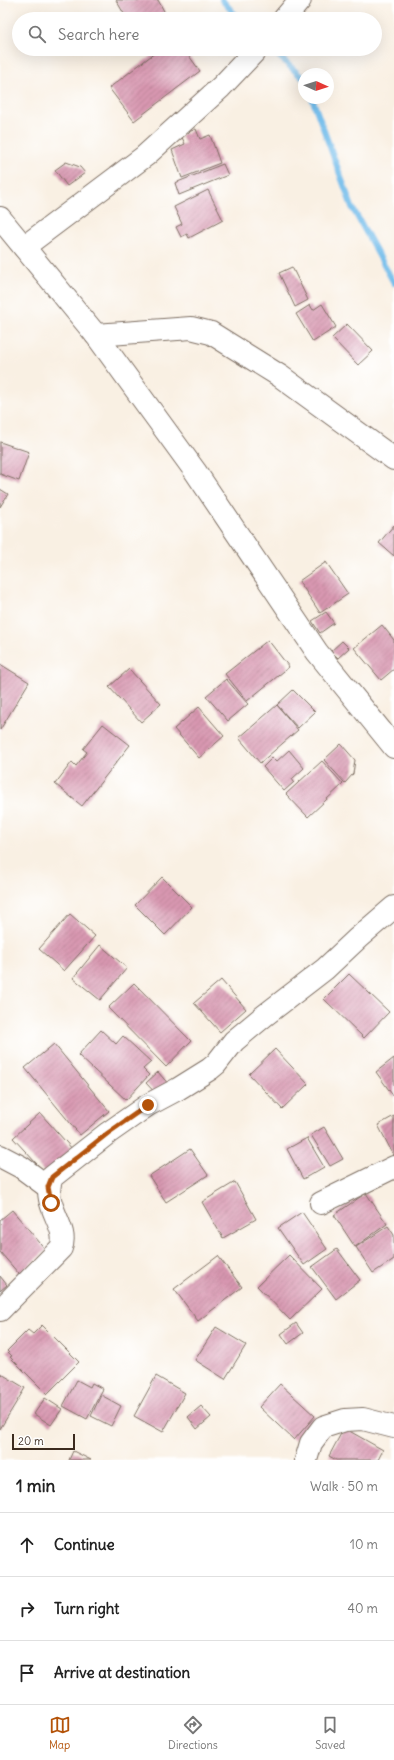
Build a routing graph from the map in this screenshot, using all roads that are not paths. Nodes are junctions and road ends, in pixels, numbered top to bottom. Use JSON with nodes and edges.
{"nodes":[{"id":1,"x":300,"y":0,"type":"edge"},
{"id":2,"x":290,"y":12,"type":"edge"},
{"id":3,"x":250,"y":56,"type":"edge"},
{"id":4,"x":0,"y":218,"type":"edge"},
{"id":5,"x":24,"y":247,"type":"junction"},
{"id":6,"x":96,"y":335,"type":"junction"},
{"id":7,"x":394,"y":459,"type":"edge"},
{"id":8,"x":394,"y":747,"type":"edge"},
{"id":9,"x":394,"y":907,"type":"edge"},
{"id":10,"x":0,"y":1156,"type":"edge"},
{"id":11,"x":394,"y":1167,"type":"edge"},
{"id":12,"x":48,"y":1187,"type":"junction"},
{"id":13,"x":321,"y":1203,"type":"dead end"},
{"id":14,"x":0,"y":1310,"type":"edge"},
{"id":15,"x":394,"y":1427,"type":"edge"},
{"id":16,"x":306,"y":1460,"type":"edge"}],
"edges":[{"from":1,"to":2,"type":"street"},
{"from":3,"to":5,"type":"street"},
{"from":4,"to":5,"type":"street"},
{"from":5,"to":6,"type":"street"},
{"from":6,"to":7,"type":"street"},
{"from":6,"to":8,"type":"street"},
{"from":9,"to":12,"type":"street"},
{"from":10,"to":12,"type":"street"},
{"from":11,"to":13,"type":"street"},
{"from":12,"to":14,"type":"street"},
{"from":15,"to":16,"type":"street"}]}
